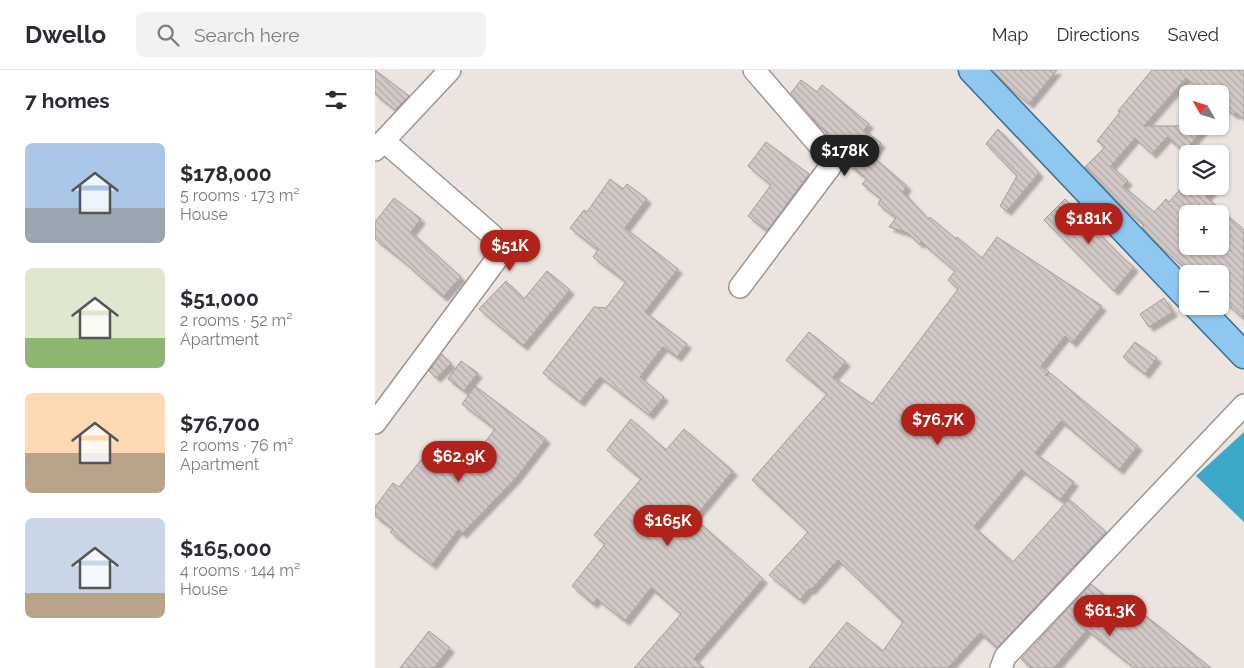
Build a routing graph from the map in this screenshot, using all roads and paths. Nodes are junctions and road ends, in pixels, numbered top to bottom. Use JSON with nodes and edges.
{"nodes":[{"id":1,"x":450,"y":70,"type":"edge"},
{"id":2,"x":754,"y":70,"type":"edge"},
{"id":3,"x":972,"y":70,"type":"edge"},
{"id":4,"x":379,"y":146,"type":"edge"},
{"id":5,"x":740,"y":287,"type":"dead end"},
{"id":6,"x":1179,"y":288,"type":"edge"},
{"id":7,"x":1207,"y":315,"type":"edge"},
{"id":8,"x":1240,"y":344,"type":"edge"},
{"id":9,"x":1244,"y":405,"type":"edge"},
{"id":10,"x":375,"y":423,"type":"edge"},
{"id":11,"x":1001,"y":668,"type":"edge"}],
"edges":[{"from":1,"to":4,"type":"street"},
{"from":2,"to":5,"type":"street"},
{"from":3,"to":6,"type":"main road"},
{"from":4,"to":10,"type":"street"},
{"from":7,"to":8,"type":"main road"},
{"from":9,"to":11,"type":"street"}]}
